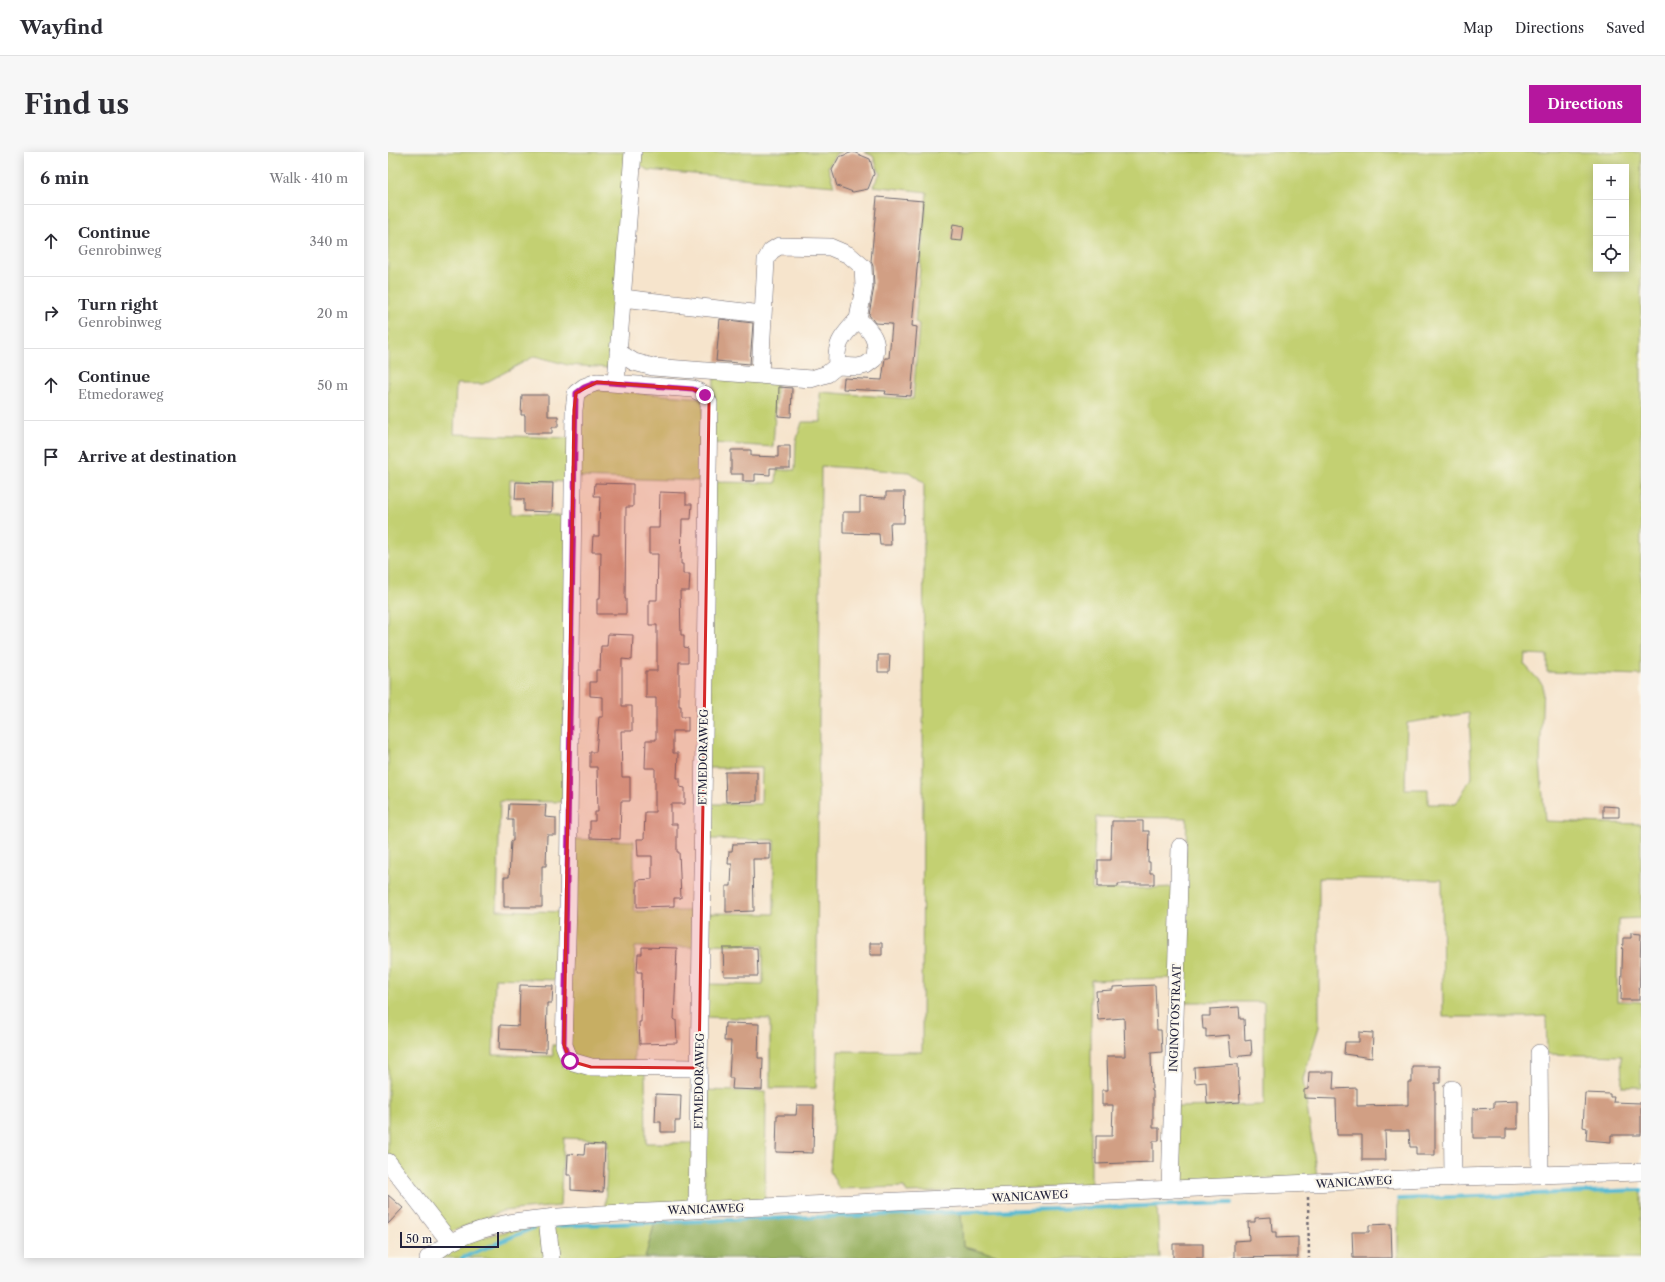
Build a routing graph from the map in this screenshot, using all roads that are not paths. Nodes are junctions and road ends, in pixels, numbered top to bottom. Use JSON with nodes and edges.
{"nodes":[{"id":1,"x":633,"y":152,"type":"edge"},
{"id":2,"x":622,"y":298,"type":"junction"},
{"id":3,"x":762,"y":314,"type":"junction"},
{"id":4,"x":858,"y":318,"type":"junction"},
{"id":5,"x":837,"y":366,"type":"junction"},
{"id":6,"x":617,"y":368,"type":"junction"},
{"id":7,"x":760,"y":374,"type":"junction"},
{"id":8,"x":1180,"y":846,"type":"dead end"},
{"id":9,"x":1539,"y":1053,"type":"dead end"},
{"id":10,"x":699,"y":1068,"type":"junction"},
{"id":11,"x":1452,"y":1090,"type":"dead end"},
{"id":12,"x":388,"y":1162,"type":"edge"},
{"id":13,"x":1641,"y":1172,"type":"edge"},
{"id":14,"x":1540,"y":1175,"type":"junction"},
{"id":15,"x":1453,"y":1178,"type":"junction"},
{"id":16,"x":1170,"y":1190,"type":"junction"},
{"id":17,"x":697,"y":1210,"type":"junction"},
{"id":18,"x":547,"y":1218,"type":"junction"},
{"id":19,"x":450,"y":1242,"type":"junction"},
{"id":20,"x":428,"y":1258,"type":"edge"},
{"id":21,"x":551,"y":1258,"type":"edge"}],
"edges":[{"from":1,"to":2,"type":"street"},
{"from":2,"to":3,"type":"street"},
{"from":2,"to":6,"type":"street"},
{"from":3,"to":4,"type":"street"},
{"from":3,"to":7,"type":"street"},
{"from":4,"to":5,"type":"street"},
{"from":4,"to":5,"type":"street"},
{"from":5,"to":7,"type":"street"},
{"from":6,"to":7,"type":"street"},
{"from":6,"to":10,"type":"street","name":"ETMEDORAWEG"},
{"from":6,"to":10,"type":"street"},
{"from":8,"to":16,"type":"street","name":"INGINOTOSTRAAT"},
{"from":9,"to":14,"type":"street"},
{"from":10,"to":17,"type":"street","name":"ETMEDORAWEG"},
{"from":11,"to":15,"type":"street"},
{"from":12,"to":19,"type":"street"},
{"from":13,"to":14,"type":"street","name":"WANICAWEG"},
{"from":14,"to":15,"type":"street","name":"WANICAWEG"},
{"from":15,"to":16,"type":"street","name":"WANICAWEG"},
{"from":16,"to":17,"type":"street","name":"WANICAWEG"},
{"from":17,"to":18,"type":"street","name":"WANICAWEG"},
{"from":18,"to":19,"type":"street","name":"WANICAWEG"},
{"from":18,"to":21,"type":"street"},
{"from":19,"to":20,"type":"street","name":"WANICAWEG"}]}
